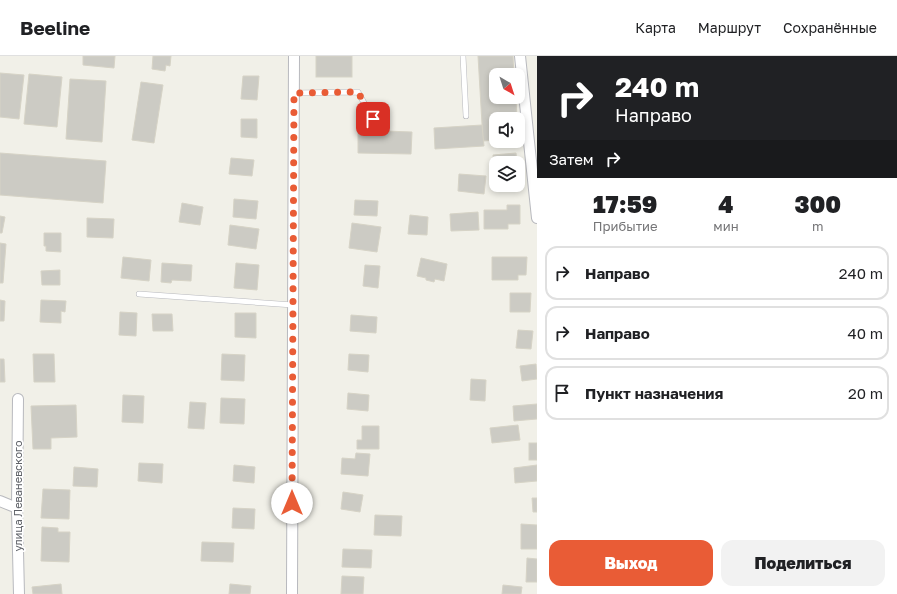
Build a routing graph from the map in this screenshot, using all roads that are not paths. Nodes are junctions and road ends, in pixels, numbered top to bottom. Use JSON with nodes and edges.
{"nodes":[{"id":1,"x":294,"y":56,"type":"edge"},
{"id":2,"x":463,"y":56,"type":"edge"},
{"id":3,"x":520,"y":56,"type":"edge"},
{"id":4,"x":294,"y":93,"type":"junction"},
{"id":5,"x":466,"y":116,"type":"dead end"},
{"id":6,"x":373,"y":119,"type":"dead end"},
{"id":7,"x":537,"y":218,"type":"edge"},
{"id":8,"x":139,"y":294,"type":"dead end"},
{"id":9,"x":293,"y":306,"type":"junction"},
{"id":10,"x":18,"y":399,"type":"dead end"},
{"id":11,"x":0,"y":501,"type":"edge"},
{"id":12,"x":17,"y":508,"type":"junction"},
{"id":13,"x":19,"y":594,"type":"edge"},
{"id":14,"x":292,"y":594,"type":"edge"}],
"edges":[{"from":1,"to":4,"type":"street"},
{"from":2,"to":5,"type":"lane"},
{"from":3,"to":7,"type":"street"},
{"from":4,"to":6,"type":"lane"},
{"from":4,"to":9,"type":"street"},
{"from":8,"to":9,"type":"lane"},
{"from":9,"to":14,"type":"street"},
{"from":10,"to":12,"type":"street","name":"улица Леваневского"},
{"from":11,"to":12,"type":"street"},
{"from":12,"to":13,"type":"street","name":"улица Леваневского"}]}
